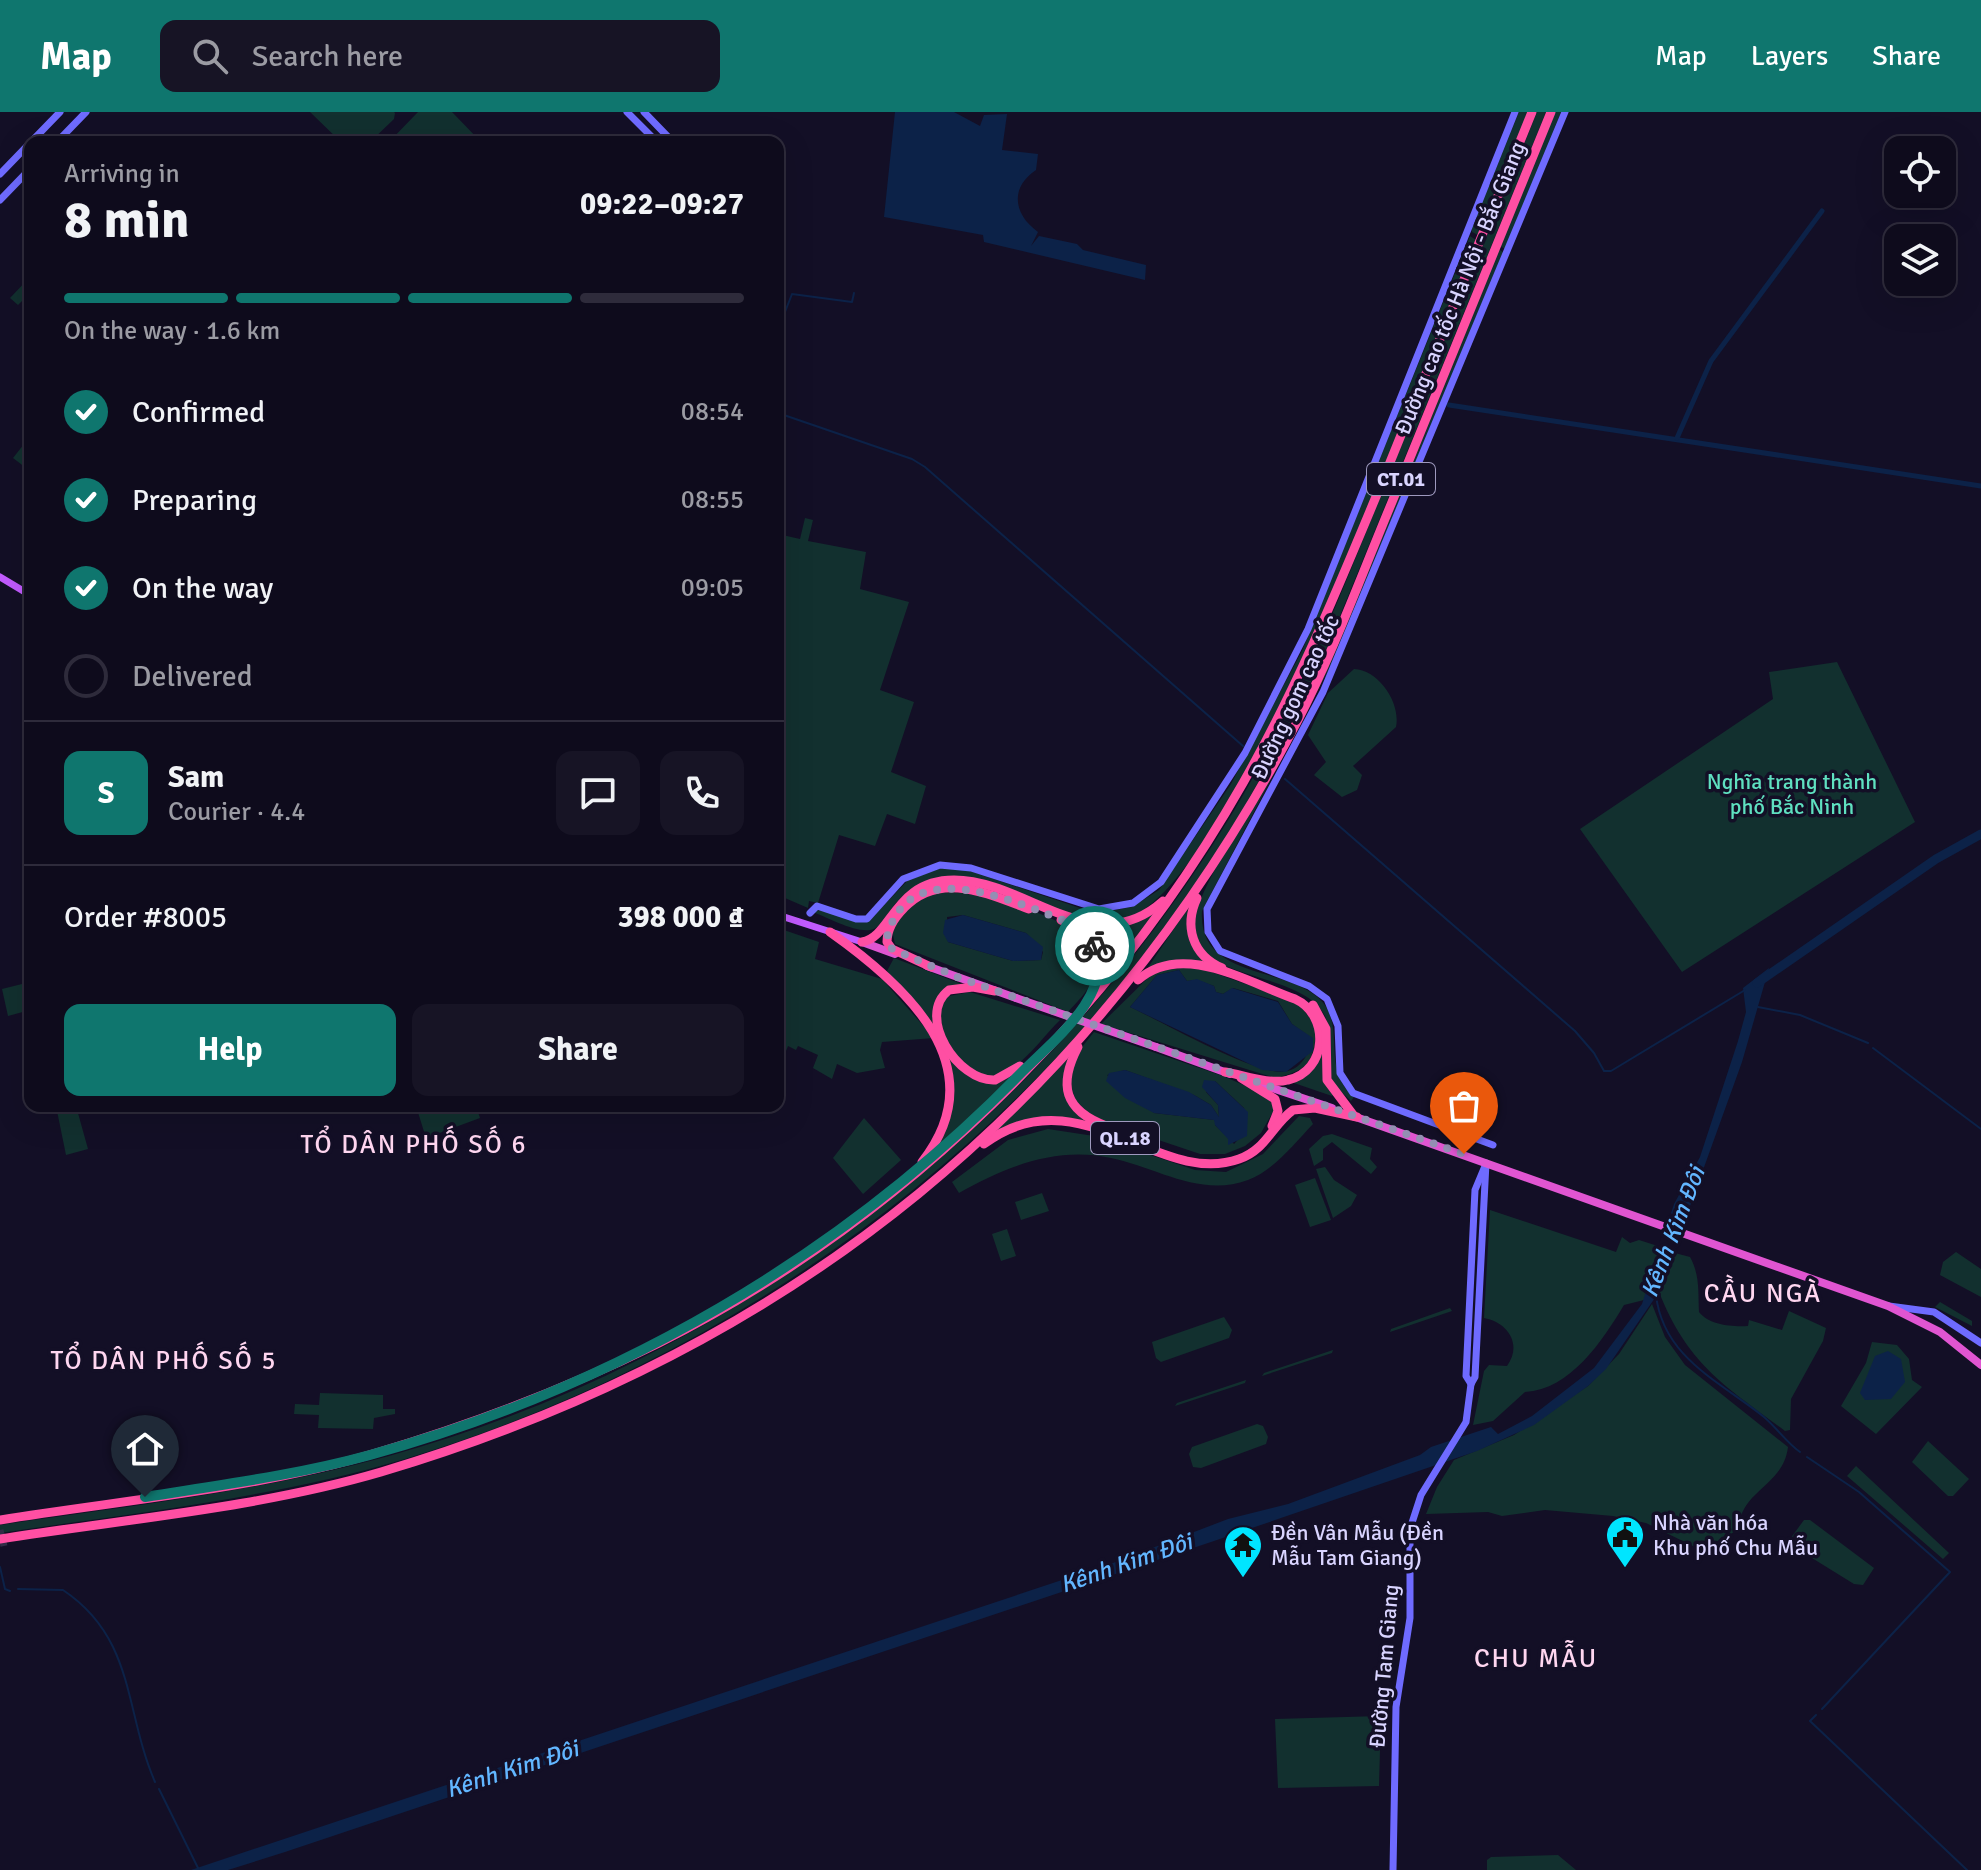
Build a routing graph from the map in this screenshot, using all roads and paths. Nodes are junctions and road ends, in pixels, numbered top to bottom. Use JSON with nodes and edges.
{"nodes":[{"id":1,"x":60,"y":112,"type":"edge"},
{"id":2,"x":86,"y":112,"type":"edge"},
{"id":3,"x":627,"y":112,"type":"edge"},
{"id":4,"x":644,"y":112,"type":"edge"},
{"id":5,"x":1515,"y":112,"type":"edge"},
{"id":6,"x":1532,"y":112,"type":"edge"},
{"id":7,"x":1551,"y":112,"type":"edge"},
{"id":8,"x":1565,"y":112,"type":"edge"},
{"id":9,"x":38,"y":136,"type":"edge"},
{"id":10,"x":63,"y":136,"type":"edge"},
{"id":11,"x":651,"y":136,"type":"edge"},
{"id":12,"x":667,"y":136,"type":"edge"},
{"id":13,"x":24,"y":150,"type":"edge"},
{"id":14,"x":0,"y":174,"type":"edge"},
{"id":15,"x":24,"y":175,"type":"edge"},
{"id":16,"x":0,"y":200,"type":"edge"},
{"id":17,"x":0,"y":577,"type":"edge"},
{"id":18,"x":24,"y":591,"type":"edge"},
{"id":19,"x":1231,"y":803,"type":"junction"},
{"id":20,"x":1233,"y":836,"type":"junction"},
{"id":21,"x":810,"y":913,"type":"dead end"},
{"id":22,"x":784,"y":917,"type":"edge"},
{"id":23,"x":830,"y":932,"type":"junction"},
{"id":24,"x":862,"y":942,"type":"junction"},
{"id":25,"x":931,"y":967,"type":"junction"},
{"id":26,"x":995,"y":991,"type":"junction"},
{"id":27,"x":1099,"y":1019,"type":"junction"},
{"id":28,"x":1068,"y":1025,"type":"junction"},
{"id":29,"x":1057,"y":1036,"type":"junction"},
{"id":30,"x":1085,"y":1036,"type":"junction"},
{"id":31,"x":1225,"y":1072,"type":"junction"},
{"id":32,"x":1238,"y":1076,"type":"junction"},
{"id":33,"x":1356,"y":1117,"type":"junction"},
{"id":34,"x":1493,"y":1145,"type":"dead end"},
{"id":35,"x":1486,"y":1163,"type":"junction"},
{"id":36,"x":875,"y":1204,"type":"junction"},
{"id":37,"x":897,"y":1212,"type":"junction"},
{"id":38,"x":1888,"y":1306,"type":"junction"},
{"id":39,"x":1981,"y":1343,"type":"edge"},
{"id":40,"x":1981,"y":1365,"type":"edge"},
{"id":41,"x":0,"y":1520,"type":"edge"},
{"id":42,"x":0,"y":1539,"type":"edge"},
{"id":43,"x":1393,"y":1870,"type":"edge"}],
"edges":[{"from":1,"to":9,"type":"main road"},
{"from":2,"to":10,"type":"main road"},
{"from":3,"to":11,"type":"main road"},
{"from":4,"to":12,"type":"main road"},
{"from":5,"to":21,"type":"main road","name":"Đường gom cao tốc"},
{"from":6,"to":19,"type":"highway","name":"Đường cao tốc Hà Nội - Bắc Giang","number":"CT.01"},
{"from":7,"to":20,"type":"highway","name":"Đường cao tốc Hà Nội - Bắc Giang","number":"CT.01"},
{"from":8,"to":34,"type":"main road","name":"Đường gom cao tốc"},
{"from":13,"to":14,"type":"main road"},
{"from":15,"to":16,"type":"main road"},
{"from":17,"to":18,"type":"main road"},
{"from":19,"to":24,"type":"highway"},
{"from":19,"to":28,"type":"highway","name":"Đường cao tốc Hà Nội - Bắc Giang","number":"CT.01"},
{"from":20,"to":27,"type":"highway","name":"Đường cao tốc Hà Nội - Bắc Giang","number":"CT.01"},
{"from":20,"to":33,"type":"highway"},
{"from":22,"to":23,"type":"main road"},
{"from":23,"to":24,"type":"main road"},
{"from":23,"to":36,"type":"highway"},
{"from":24,"to":25,"type":"highway"},
{"from":25,"to":26,"type":"highway","number":"QL.18"},
{"from":25,"to":28,"type":"highway","number":"QL.18"},
{"from":26,"to":29,"type":"highway"},
{"from":26,"to":31,"type":"highway","number":"QL.18","bridge":true},
{"from":27,"to":30,"type":"highway","name":"Đường cao tốc Hà Nội - Bắc Giang","number":"CT.01"},
{"from":27,"to":31,"type":"highway"},
{"from":28,"to":29,"type":"highway","name":"Đường cao tốc Hà Nội - Bắc Giang","number":"CT.01"},
{"from":29,"to":36,"type":"highway","name":"Đường cao tốc Hà Nội - Bắc Giang","number":"CT.01"},
{"from":30,"to":32,"type":"highway"},
{"from":30,"to":37,"type":"highway","name":"Đường cao tốc Hà Nội - Bắc Giang","number":"CT.01"},
{"from":31,"to":32,"type":"highway","number":"QL.18"},
{"from":32,"to":33,"type":"highway","number":"QL.18"},
{"from":33,"to":35,"type":"highway","number":"QL.18"},
{"from":33,"to":37,"type":"highway","number":"QL.18"},
{"from":35,"to":38,"type":"highway","number":"QL.18"},
{"from":35,"to":43,"type":"main road","name":"Đường Tam Giang"},
{"from":36,"to":41,"type":"highway","name":"Đường cao tốc Hà Nội - Bắc Giang","number":"CT.01"},
{"from":37,"to":42,"type":"highway","name":"Đường cao tốc Hà Nội - Bắc Giang","number":"CT.01"},
{"from":38,"to":39,"type":"main road"},
{"from":38,"to":40,"type":"highway","number":"QL.18"}]}
